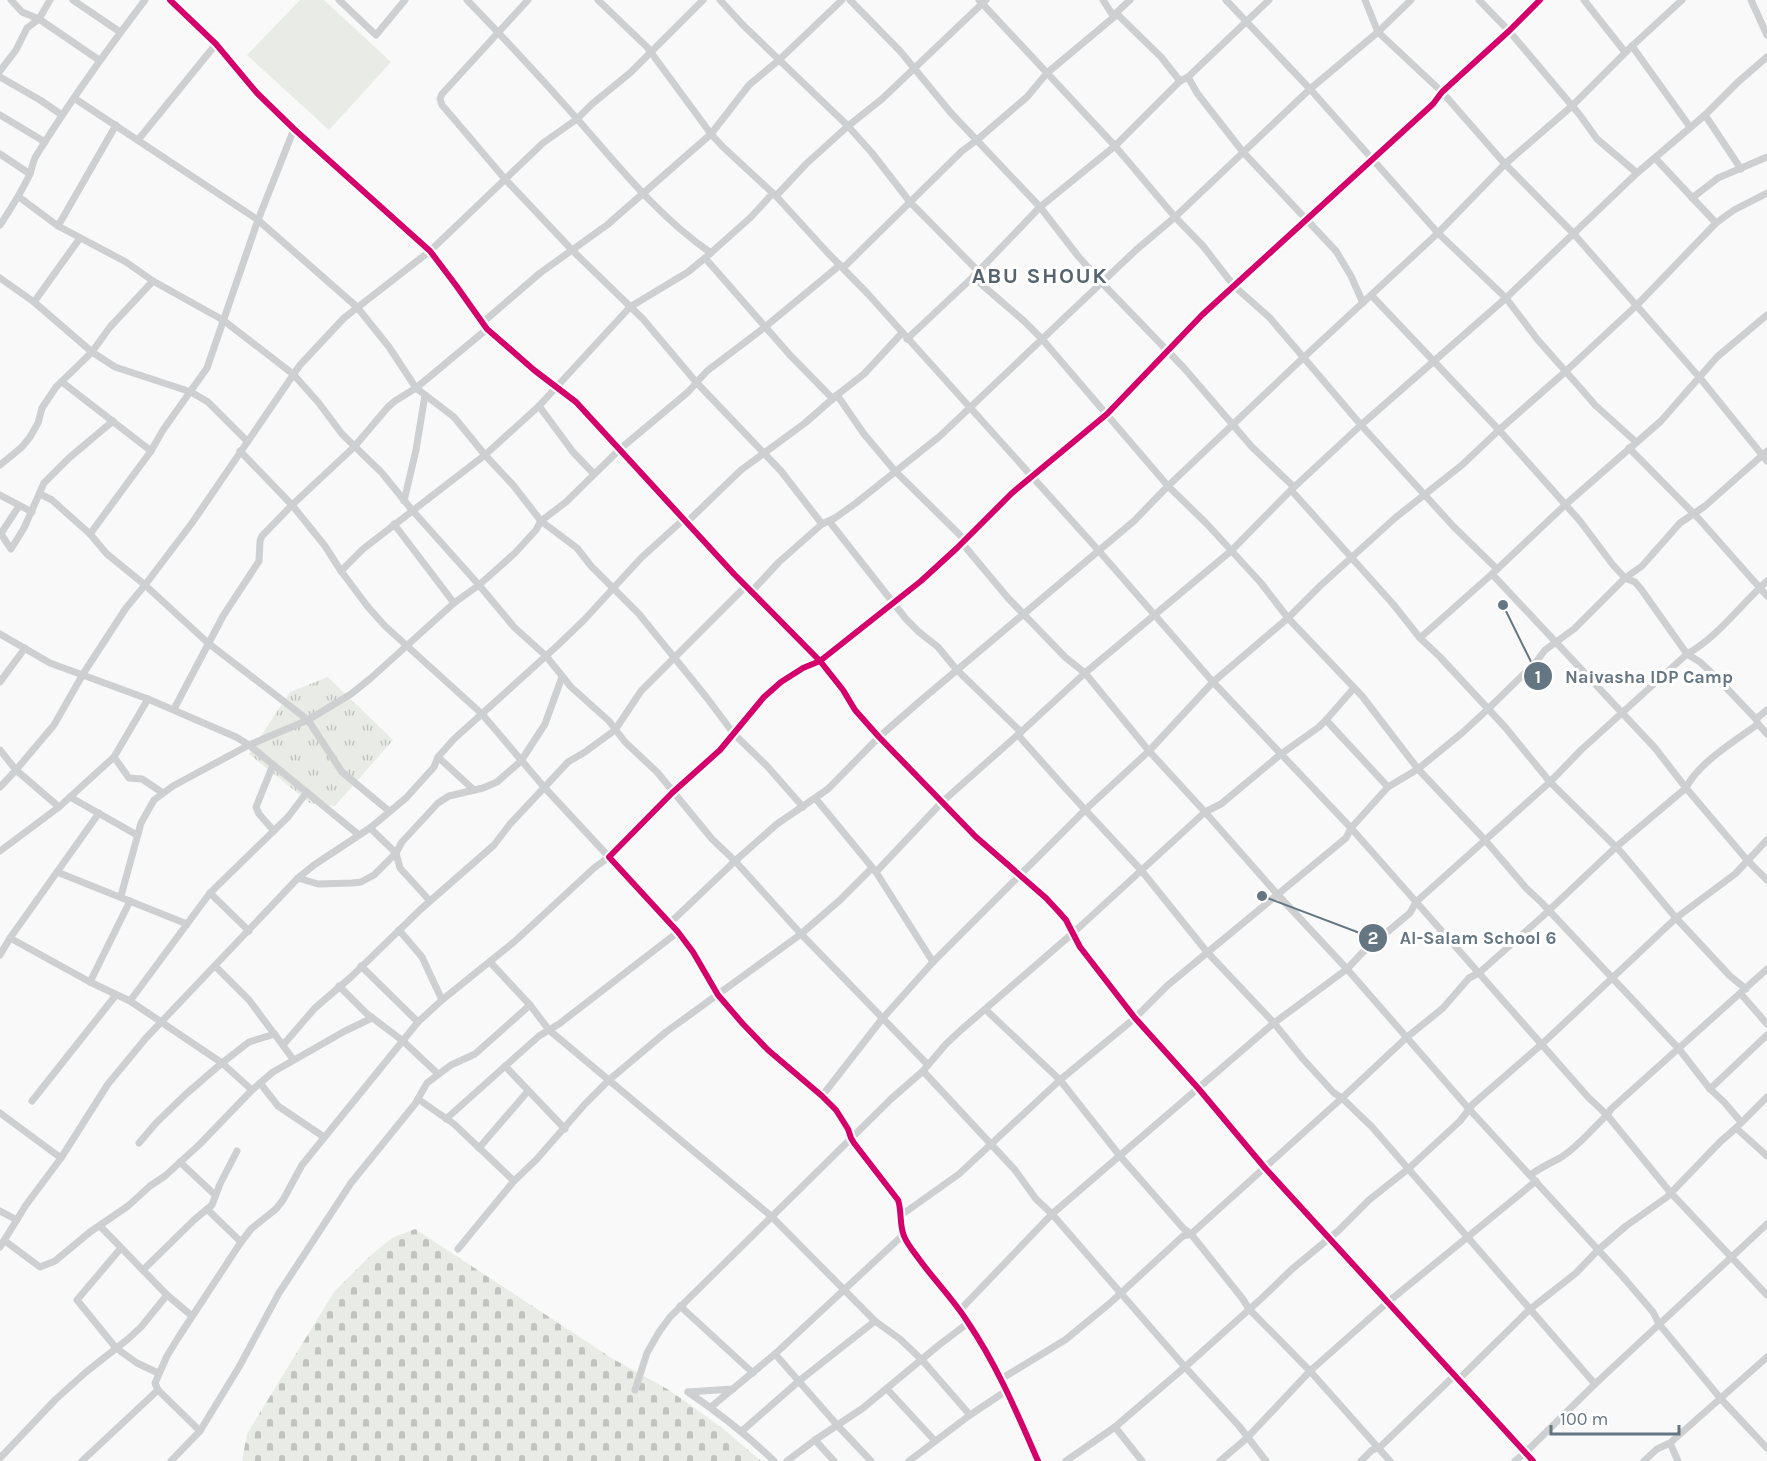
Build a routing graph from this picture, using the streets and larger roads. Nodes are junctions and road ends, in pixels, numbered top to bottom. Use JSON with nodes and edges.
{"nodes":[{"id":1,"x":11,"y":0,"type":"edge"},
{"id":2,"x":50,"y":0,"type":"edge"},
{"id":3,"x":73,"y":0,"type":"edge"},
{"id":4,"x":145,"y":0,"type":"edge"},
{"id":5,"x":170,"y":0,"type":"edge"},
{"id":6,"x":340,"y":0,"type":"edge"},
{"id":7,"x":405,"y":0,"type":"edge"},
{"id":8,"x":466,"y":0,"type":"edge"},
{"id":9,"x":528,"y":0,"type":"edge"},
{"id":10,"x":598,"y":0,"type":"edge"},
{"id":11,"x":703,"y":0,"type":"edge"},
{"id":12,"x":720,"y":0,"type":"edge"},
{"id":13,"x":842,"y":0,"type":"edge"},
{"id":14,"x":850,"y":0,"type":"edge"},
{"id":15,"x":1103,"y":0,"type":"edge"},
{"id":16,"x":1130,"y":0,"type":"edge"},
{"id":17,"x":1226,"y":0,"type":"edge"},
{"id":18,"x":1269,"y":0,"type":"edge"},
{"id":19,"x":1365,"y":0,"type":"edge"},
{"id":20,"x":1411,"y":0,"type":"edge"},
{"id":21,"x":1479,"y":0,"type":"edge"},
{"id":22,"x":1540,"y":0,"type":"edge"},
{"id":23,"x":1584,"y":0,"type":"edge"},
{"id":24,"x":1682,"y":0,"type":"edge"},
{"id":25,"x":1751,"y":0,"type":"edge"},
{"id":26,"x":982,"y":1,"type":"edge"},
{"id":27,"x":1115,"y":15,"type":"junction"},
{"id":28,"x":39,"y":19,"type":"junction"},
{"id":29,"x":1246,"y":21,"type":"junction"},
{"id":30,"x":1509,"y":31,"type":"junction"},
{"id":31,"x":120,"y":32,"type":"junction"},
{"id":32,"x":498,"y":32,"type":"junction"},
{"id":33,"x":1378,"y":32,"type":"junction"},
{"id":34,"x":1767,"y":35,"type":"edge"},
{"id":35,"x":216,"y":44,"type":"junction"},
{"id":36,"x":1632,"y":46,"type":"junction"},
{"id":37,"x":1625,"y":52,"type":"junction"},
{"id":38,"x":650,"y":53,"type":"junction"},
{"id":39,"x":1767,"y":57,"type":"edge"},
{"id":40,"x":99,"y":60,"type":"junction"},
{"id":41,"x":779,"y":60,"type":"junction"},
{"id":42,"x":915,"y":68,"type":"junction"},
{"id":43,"x":0,"y":71,"type":"edge"},
{"id":44,"x":1047,"y":73,"type":"junction"},
{"id":45,"x":0,"y":77,"type":"edge"},
{"id":46,"x":1188,"y":77,"type":"junction"},
{"id":47,"x":1180,"y":81,"type":"junction"},
{"id":48,"x":1310,"y":89,"type":"junction"},
{"id":49,"x":1442,"y":92,"type":"junction"},
{"id":50,"x":74,"y":98,"type":"junction"},
{"id":51,"x":1572,"y":106,"type":"junction"},
{"id":52,"x":0,"y":115,"type":"edge"},
{"id":53,"x":62,"y":115,"type":"junction"},
{"id":54,"x":1705,"y":115,"type":"junction"},
{"id":55,"x":577,"y":119,"type":"junction"},
{"id":56,"x":116,"y":125,"type":"junction"},
{"id":57,"x":848,"y":126,"type":"junction"},
{"id":58,"x":1690,"y":127,"type":"junction"},
{"id":59,"x":294,"y":129,"type":"junction"},
{"id":60,"x":711,"y":134,"type":"junction"},
{"id":61,"x":138,"y":140,"type":"junction"},
{"id":62,"x":977,"y":140,"type":"junction"},
{"id":63,"x":45,"y":142,"type":"junction"},
{"id":64,"x":1115,"y":146,"type":"junction"},
{"id":65,"x":1243,"y":152,"type":"junction"},
{"id":66,"x":0,"y":154,"type":"edge"},
{"id":67,"x":1767,"y":157,"type":"edge"},
{"id":68,"x":1654,"y":158,"type":"junction"},
{"id":69,"x":1372,"y":160,"type":"junction"},
{"id":70,"x":1505,"y":164,"type":"junction"},
{"id":71,"x":1741,"y":169,"type":"junction"},
{"id":72,"x":1637,"y":172,"type":"junction"},
{"id":73,"x":30,"y":174,"type":"junction"},
{"id":74,"x":505,"y":179,"type":"junction"},
{"id":75,"x":1767,"y":193,"type":"edge"},
{"id":76,"x":642,"y":194,"type":"junction"},
{"id":77,"x":775,"y":194,"type":"junction"},
{"id":78,"x":19,"y":196,"type":"junction"},
{"id":79,"x":1692,"y":198,"type":"junction"},
{"id":80,"x":910,"y":202,"type":"junction"},
{"id":81,"x":1041,"y":207,"type":"junction"},
{"id":82,"x":1175,"y":217,"type":"junction"},
{"id":83,"x":258,"y":220,"type":"junction"},
{"id":84,"x":1306,"y":220,"type":"junction"},
{"id":85,"x":1716,"y":223,"type":"junction"},
{"id":86,"x":0,"y":225,"type":"edge"},
{"id":87,"x":58,"y":226,"type":"junction"},
{"id":88,"x":1438,"y":233,"type":"junction"},
{"id":89,"x":1574,"y":233,"type":"junction"},
{"id":90,"x":80,"y":238,"type":"junction"},
{"id":91,"x":430,"y":251,"type":"junction"},
{"id":92,"x":573,"y":251,"type":"junction"},
{"id":93,"x":708,"y":256,"type":"junction"},
{"id":94,"x":842,"y":267,"type":"junction"},
{"id":95,"x":979,"y":272,"type":"junction"},
{"id":96,"x":0,"y":278,"type":"edge"},
{"id":97,"x":973,"y":278,"type":"junction"},
{"id":98,"x":153,"y":281,"type":"junction"},
{"id":99,"x":1102,"y":283,"type":"junction"},
{"id":100,"x":1234,"y":286,"type":"junction"},
{"id":101,"x":1372,"y":296,"type":"junction"},
{"id":102,"x":1506,"y":298,"type":"junction"},
{"id":103,"x":34,"y":302,"type":"junction"},
{"id":104,"x":1363,"y":303,"type":"junction"},
{"id":105,"x":1637,"y":305,"type":"junction"},
{"id":106,"x":357,"y":306,"type":"junction"},
{"id":107,"x":630,"y":307,"type":"junction"},
{"id":108,"x":1767,"y":315,"type":"edge"},
{"id":109,"x":222,"y":320,"type":"junction"},
{"id":110,"x":484,"y":326,"type":"junction"},
{"id":111,"x":765,"y":327,"type":"junction"},
{"id":112,"x":905,"y":336,"type":"junction"},
{"id":113,"x":1042,"y":339,"type":"junction"},
{"id":114,"x":1167,"y":350,"type":"junction"},
{"id":115,"x":92,"y":352,"type":"junction"},
{"id":116,"x":1303,"y":358,"type":"junction"},
{"id":117,"x":1434,"y":360,"type":"junction"},
{"id":118,"x":1565,"y":372,"type":"junction"},
{"id":119,"x":293,"y":374,"type":"junction"},
{"id":120,"x":1700,"y":378,"type":"junction"},
{"id":121,"x":62,"y":382,"type":"junction"},
{"id":122,"x":696,"y":382,"type":"junction"},
{"id":123,"x":557,"y":386,"type":"junction"},
{"id":124,"x":416,"y":388,"type":"junction"},
{"id":125,"x":191,"y":392,"type":"junction"},
{"id":126,"x":425,"y":395,"type":"junction"},
{"id":127,"x":835,"y":397,"type":"junction"},
{"id":128,"x":539,"y":406,"type":"junction"},
{"id":129,"x":969,"y":408,"type":"junction"},
{"id":130,"x":1107,"y":414,"type":"junction"},
{"id":131,"x":113,"y":421,"type":"junction"},
{"id":132,"x":1361,"y":425,"type":"junction"},
{"id":133,"x":1233,"y":426,"type":"junction"},
{"id":134,"x":1499,"y":430,"type":"junction"},
{"id":135,"x":247,"y":441,"type":"junction"},
{"id":136,"x":1636,"y":442,"type":"junction"},
{"id":137,"x":354,"y":447,"type":"junction"},
{"id":138,"x":1629,"y":448,"type":"junction"},
{"id":139,"x":620,"y":449,"type":"junction"},
{"id":140,"x":151,"y":451,"type":"junction"},
{"id":141,"x":240,"y":451,"type":"junction"},
{"id":142,"x":765,"y":454,"type":"junction"},
{"id":143,"x":485,"y":455,"type":"junction"},
{"id":144,"x":1765,"y":456,"type":"edge"},
{"id":145,"x":0,"y":465,"type":"edge"},
{"id":146,"x":895,"y":471,"type":"junction"},
{"id":147,"x":594,"y":474,"type":"junction"},
{"id":148,"x":1032,"y":477,"type":"junction"},
{"id":149,"x":1168,"y":486,"type":"junction"},
{"id":150,"x":1293,"y":489,"type":"junction"},
{"id":151,"x":40,"y":494,"type":"junction"},
{"id":152,"x":0,"y":495,"type":"edge"},
{"id":153,"x":1426,"y":495,"type":"junction"},
{"id":154,"x":404,"y":501,"type":"junction"},
{"id":155,"x":292,"y":505,"type":"junction"},
{"id":156,"x":1565,"y":505,"type":"junction"},
{"id":157,"x":19,"y":506,"type":"junction"},
{"id":158,"x":412,"y":510,"type":"junction"},
{"id":159,"x":32,"y":512,"type":"junction"},
{"id":160,"x":1693,"y":513,"type":"junction"},
{"id":161,"x":541,"y":521,"type":"junction"},
{"id":162,"x":685,"y":521,"type":"junction"},
{"id":163,"x":826,"y":523,"type":"junction"},
{"id":164,"x":394,"y":524,"type":"junction"},
{"id":165,"x":90,"y":534,"type":"junction"},
{"id":166,"x":0,"y":535,"type":"edge"},
{"id":167,"x":963,"y":542,"type":"junction"},
{"id":168,"x":1099,"y":551,"type":"junction"},
{"id":169,"x":1231,"y":551,"type":"junction"},
{"id":170,"x":1351,"y":558,"type":"junction"},
{"id":171,"x":341,"y":572,"type":"junction"},
{"id":172,"x":1495,"y":572,"type":"junction"},
{"id":173,"x":1625,"y":578,"type":"junction"},
{"id":174,"x":1767,"y":580,"type":"edge"},
{"id":175,"x":145,"y":585,"type":"junction"},
{"id":176,"x":479,"y":585,"type":"junction"},
{"id":177,"x":613,"y":587,"type":"junction"},
{"id":178,"x":749,"y":588,"type":"junction"},
{"id":179,"x":1759,"y":588,"type":"junction"},
{"id":180,"x":1767,"y":596,"type":"edge"},
{"id":181,"x":893,"y":602,"type":"junction"},
{"id":182,"x":454,"y":603,"type":"junction"},
{"id":183,"x":1023,"y":614,"type":"junction"},
{"id":184,"x":1154,"y":614,"type":"junction"},
{"id":185,"x":1288,"y":618,"type":"junction"},
{"id":186,"x":0,"y":634,"type":"edge"},
{"id":187,"x":1420,"y":638,"type":"junction"},
{"id":188,"x":208,"y":643,"type":"junction"},
{"id":189,"x":1557,"y":643,"type":"junction"},
{"id":190,"x":406,"y":646,"type":"junction"},
{"id":191,"x":25,"y":648,"type":"junction"},
{"id":192,"x":1687,"y":654,"type":"junction"},
{"id":193,"x":546,"y":656,"type":"junction"},
{"id":194,"x":674,"y":658,"type":"junction"},
{"id":195,"x":820,"y":661,"type":"junction"},
{"id":196,"x":956,"y":669,"type":"junction"},
{"id":197,"x":1085,"y":672,"type":"junction"},
{"id":198,"x":83,"y":674,"type":"junction"},
{"id":199,"x":562,"y":677,"type":"junction"},
{"id":200,"x":0,"y":682,"type":"edge"},
{"id":201,"x":1213,"y":682,"type":"junction"},
{"id":202,"x":1354,"y":688,"type":"junction"},
{"id":203,"x":148,"y":699,"type":"junction"},
{"id":204,"x":174,"y":709,"type":"junction"},
{"id":205,"x":1488,"y":709,"type":"junction"},
{"id":206,"x":1767,"y":710,"type":"edge"},
{"id":207,"x":1623,"y":713,"type":"junction"},
{"id":208,"x":482,"y":714,"type":"junction"},
{"id":209,"x":308,"y":720,"type":"junction"},
{"id":210,"x":1326,"y":720,"type":"junction"},
{"id":211,"x":1757,"y":721,"type":"junction"},
{"id":212,"x":615,"y":730,"type":"junction"},
{"id":213,"x":734,"y":734,"type":"junction"},
{"id":214,"x":1019,"y":734,"type":"junction"},
{"id":215,"x":1767,"y":734,"type":"edge"},
{"id":216,"x":879,"y":737,"type":"junction"},
{"id":217,"x":249,"y":745,"type":"junction"},
{"id":218,"x":0,"y":750,"type":"edge"},
{"id":219,"x":1149,"y":751,"type":"junction"},
{"id":220,"x":1281,"y":754,"type":"junction"},
{"id":221,"x":114,"y":757,"type":"junction"},
{"id":222,"x":438,"y":757,"type":"junction"},
{"id":223,"x":521,"y":761,"type":"junction"},
{"id":224,"x":273,"y":765,"type":"junction"},
{"id":225,"x":1418,"y":769,"type":"junction"},
{"id":226,"x":16,"y":770,"type":"junction"},
{"id":227,"x":1550,"y":782,"type":"junction"},
{"id":228,"x":0,"y":787,"type":"edge"},
{"id":229,"x":1388,"y":787,"type":"junction"},
{"id":230,"x":544,"y":788,"type":"junction"},
{"id":231,"x":1686,"y":788,"type":"junction"},
{"id":232,"x":474,"y":790,"type":"junction"},
{"id":233,"x":306,"y":792,"type":"junction"},
{"id":234,"x":163,"y":793,"type":"junction"},
{"id":235,"x":672,"y":793,"type":"junction"},
{"id":236,"x":70,"y":797,"type":"junction"},
{"id":237,"x":816,"y":799,"type":"junction"},
{"id":238,"x":942,"y":802,"type":"junction"},
{"id":239,"x":59,"y":807,"type":"junction"},
{"id":240,"x":803,"y":807,"type":"junction"},
{"id":241,"x":1085,"y":810,"type":"junction"},
{"id":242,"x":389,"y":811,"type":"junction"},
{"id":243,"x":1205,"y":812,"type":"junction"},
{"id":244,"x":99,"y":813,"type":"junction"},
{"id":245,"x":370,"y":828,"type":"junction"},
{"id":246,"x":1351,"y":828,"type":"junction"},
{"id":247,"x":274,"y":831,"type":"junction"},
{"id":248,"x":137,"y":835,"type":"junction"},
{"id":249,"x":359,"y":835,"type":"junction"},
{"id":250,"x":1485,"y":840,"type":"junction"},
{"id":251,"x":1767,"y":840,"type":"edge"},
{"id":252,"x":1616,"y":847,"type":"junction"},
{"id":253,"x":0,"y":851,"type":"edge"},
{"id":254,"x":396,"y":853,"type":"junction"},
{"id":255,"x":609,"y":857,"type":"junction"},
{"id":256,"x":1747,"y":860,"type":"junction"},
{"id":257,"x":735,"y":861,"type":"junction"},
{"id":258,"x":874,"y":870,"type":"junction"},
{"id":259,"x":1141,"y":870,"type":"junction"},
{"id":260,"x":57,"y":872,"type":"junction"},
{"id":261,"x":1020,"y":876,"type":"junction"},
{"id":262,"x":298,"y":878,"type":"junction"},
{"id":263,"x":1767,"y":880,"type":"edge"},
{"id":264,"x":210,"y":893,"type":"junction"},
{"id":265,"x":1278,"y":895,"type":"junction"},
{"id":266,"x":121,"y":896,"type":"junction"},
{"id":267,"x":130,"y":901,"type":"junction"},
{"id":268,"x":430,"y":901,"type":"junction"},
{"id":269,"x":1416,"y":902,"type":"junction"},
{"id":270,"x":1548,"y":910,"type":"junction"},
{"id":271,"x":1676,"y":918,"type":"junction"},
{"id":272,"x":670,"y":922,"type":"junction"},
{"id":273,"x":187,"y":924,"type":"junction"},
{"id":274,"x":399,"y":930,"type":"junction"},
{"id":275,"x":249,"y":931,"type":"junction"},
{"id":276,"x":678,"y":932,"type":"junction"},
{"id":277,"x":1072,"y":933,"type":"junction"},
{"id":278,"x":801,"y":934,"type":"junction"},
{"id":279,"x":10,"y":938,"type":"junction"},
{"id":280,"x":1207,"y":952,"type":"junction"},
{"id":281,"x":0,"y":955,"type":"edge"},
{"id":282,"x":490,"y":962,"type":"junction"},
{"id":283,"x":933,"y":962,"type":"junction"},
{"id":284,"x":215,"y":966,"type":"junction"},
{"id":285,"x":361,"y":966,"type":"junction"},
{"id":286,"x":1347,"y":969,"type":"junction"},
{"id":287,"x":1767,"y":969,"type":"edge"},
{"id":288,"x":1479,"y":973,"type":"junction"},
{"id":289,"x":1612,"y":979,"type":"junction"},
{"id":290,"x":90,"y":982,"type":"junction"},
{"id":291,"x":339,"y":986,"type":"junction"},
{"id":292,"x":1744,"y":991,"type":"junction"},
{"id":293,"x":116,"y":995,"type":"junction"},
{"id":294,"x":718,"y":995,"type":"junction"},
{"id":295,"x":442,"y":1000,"type":"junction"},
{"id":296,"x":130,"y":1001,"type":"junction"},
{"id":297,"x":530,"y":1005,"type":"junction"},
{"id":298,"x":986,"y":1010,"type":"junction"},
{"id":299,"x":372,"y":1018,"type":"junction"},
{"id":300,"x":1135,"y":1018,"type":"junction"},
{"id":301,"x":882,"y":1019,"type":"junction"},
{"id":302,"x":162,"y":1022,"type":"junction"},
{"id":303,"x":417,"y":1022,"type":"junction"},
{"id":304,"x":1274,"y":1023,"type":"junction"},
{"id":305,"x":1767,"y":1024,"type":"edge"},
{"id":306,"x":549,"y":1030,"type":"junction"},
{"id":307,"x":275,"y":1034,"type":"junction"},
{"id":308,"x":1767,"y":1035,"type":"edge"},
{"id":309,"x":1406,"y":1038,"type":"junction"},
{"id":310,"x":403,"y":1041,"type":"junction"},
{"id":311,"x":1542,"y":1044,"type":"junction"},
{"id":312,"x":283,"y":1045,"type":"junction"},
{"id":313,"x":1679,"y":1049,"type":"junction"},
{"id":314,"x":293,"y":1059,"type":"junction"},
{"id":315,"x":222,"y":1063,"type":"junction"},
{"id":316,"x":505,"y":1066,"type":"junction"},
{"id":317,"x":925,"y":1068,"type":"junction"},
{"id":318,"x":438,"y":1074,"type":"junction"},
{"id":319,"x":609,"y":1080,"type":"junction"},
{"id":320,"x":1060,"y":1080,"type":"junction"},
{"id":321,"x":260,"y":1083,"type":"junction"},
{"id":322,"x":1198,"y":1088,"type":"junction"},
{"id":323,"x":1710,"y":1089,"type":"junction"},
{"id":324,"x":252,"y":1090,"type":"junction"},
{"id":325,"x":528,"y":1091,"type":"junction"},
{"id":326,"x":822,"y":1096,"type":"junction"},
{"id":327,"x":1767,"y":1097,"type":"edge"},
{"id":328,"x":1342,"y":1098,"type":"junction"},
{"id":329,"x":418,"y":1099,"type":"junction"},
{"id":330,"x":32,"y":1101,"type":"dead end"},
{"id":331,"x":1470,"y":1110,"type":"junction"},
{"id":332,"x":0,"y":1113,"type":"edge"},
{"id":333,"x":1607,"y":1115,"type":"junction"},
{"id":334,"x":446,"y":1119,"type":"junction"},
{"id":335,"x":1739,"y":1125,"type":"junction"},
{"id":336,"x":565,"y":1129,"type":"junction"},
{"id":337,"x":324,"y":1137,"type":"junction"},
{"id":338,"x":851,"y":1138,"type":"junction"},
{"id":339,"x":139,"y":1143,"type":"dead end"},
{"id":340,"x":991,"y":1146,"type":"junction"},
{"id":341,"x":479,"y":1148,"type":"junction"},
{"id":342,"x":237,"y":1151,"type":"dead end"},
{"id":343,"x":1120,"y":1156,"type":"junction"},
{"id":344,"x":1767,"y":1156,"type":"edge"},
{"id":345,"x":61,"y":1158,"type":"junction"},
{"id":346,"x":180,"y":1162,"type":"junction"},
{"id":347,"x":1265,"y":1168,"type":"junction"},
{"id":348,"x":1408,"y":1169,"type":"junction"},
{"id":349,"x":1533,"y":1178,"type":"junction"},
{"id":350,"x":514,"y":1181,"type":"junction"},
{"id":351,"x":1670,"y":1192,"type":"junction"},
{"id":352,"x":215,"y":1195,"type":"junction"},
{"id":353,"x":207,"y":1209,"type":"junction"},
{"id":354,"x":0,"y":1212,"type":"edge"},
{"id":355,"x":1052,"y":1214,"type":"junction"},
{"id":356,"x":771,"y":1216,"type":"junction"},
{"id":357,"x":900,"y":1216,"type":"junction"},
{"id":358,"x":17,"y":1220,"type":"junction"},
{"id":359,"x":1767,"y":1224,"type":"edge"},
{"id":360,"x":100,"y":1226,"type":"junction"},
{"id":361,"x":1191,"y":1234,"type":"junction"},
{"id":362,"x":903,"y":1235,"type":"junction"},
{"id":363,"x":1329,"y":1237,"type":"junction"},
{"id":364,"x":1468,"y":1237,"type":"junction"},
{"id":365,"x":241,"y":1242,"type":"junction"},
{"id":366,"x":2,"y":1244,"type":"edge"},
{"id":367,"x":121,"y":1248,"type":"junction"},
{"id":368,"x":458,"y":1249,"type":"dead end"},
{"id":369,"x":1598,"y":1250,"type":"junction"},
{"id":370,"x":1730,"y":1257,"type":"junction"},
{"id":371,"x":143,"y":1270,"type":"junction"},
{"id":372,"x":845,"y":1291,"type":"junction"},
{"id":373,"x":1121,"y":1293,"type":"junction"},
{"id":374,"x":167,"y":1295,"type":"junction"},
{"id":375,"x":1767,"y":1295,"type":"edge"},
{"id":376,"x":1388,"y":1302,"type":"junction"},
{"id":377,"x":681,"y":1306,"type":"junction"},
{"id":378,"x":960,"y":1310,"type":"junction"},
{"id":379,"x":1249,"y":1310,"type":"junction"},
{"id":380,"x":1529,"y":1310,"type":"junction"},
{"id":381,"x":192,"y":1316,"type":"junction"},
{"id":382,"x":875,"y":1321,"type":"junction"},
{"id":383,"x":968,"y":1323,"type":"junction"},
{"id":384,"x":1659,"y":1324,"type":"junction"},
{"id":385,"x":116,"y":1348,"type":"junction"},
{"id":386,"x":775,"y":1354,"type":"junction"},
{"id":387,"x":1767,"y":1357,"type":"edge"},
{"id":388,"x":922,"y":1360,"type":"junction"},
{"id":389,"x":1185,"y":1367,"type":"junction"},
{"id":390,"x":1310,"y":1371,"type":"junction"},
{"id":391,"x":158,"y":1373,"type":"junction"},
{"id":392,"x":753,"y":1373,"type":"junction"},
{"id":393,"x":1457,"y":1377,"type":"junction"},
{"id":394,"x":1001,"y":1378,"type":"junction"},
{"id":395,"x":800,"y":1382,"type":"junction"},
{"id":396,"x":1595,"y":1384,"type":"junction"},
{"id":397,"x":734,"y":1389,"type":"junction"},
{"id":398,"x":887,"y":1389,"type":"junction"},
{"id":399,"x":158,"y":1390,"type":"junction"},
{"id":400,"x":635,"y":1390,"type":"dead end"},
{"id":401,"x":1006,"y":1391,"type":"junction"},
{"id":402,"x":1721,"y":1399,"type":"junction"},
{"id":403,"x":711,"y":1407,"type":"junction"},
{"id":404,"x":970,"y":1415,"type":"junction"},
{"id":405,"x":838,"y":1426,"type":"junction"},
{"id":406,"x":1115,"y":1427,"type":"junction"},
{"id":407,"x":200,"y":1431,"type":"junction"},
{"id":408,"x":742,"y":1431,"type":"junction"},
{"id":409,"x":1247,"y":1438,"type":"junction"},
{"id":410,"x":815,"y":1440,"type":"junction"},
{"id":411,"x":935,"y":1441,"type":"junction"},
{"id":412,"x":1670,"y":1443,"type":"junction"},
{"id":413,"x":1379,"y":1448,"type":"junction"},
{"id":414,"x":1767,"y":1448,"type":"edge"},
{"id":415,"x":1526,"y":1452,"type":"junction"},
{"id":416,"x":0,"y":1458,"type":"edge"},
{"id":417,"x":82,"y":1461,"type":"edge"},
{"id":418,"x":171,"y":1461,"type":"edge"},
{"id":419,"x":774,"y":1461,"type":"edge"},
{"id":420,"x":787,"y":1461,"type":"edge"},
{"id":421,"x":834,"y":1461,"type":"edge"},
{"id":422,"x":871,"y":1461,"type":"edge"},
{"id":423,"x":909,"y":1461,"type":"edge"},
{"id":424,"x":1038,"y":1461,"type":"edge"},
{"id":425,"x":1066,"y":1461,"type":"edge"},
{"id":426,"x":1142,"y":1461,"type":"edge"},
{"id":427,"x":1220,"y":1461,"type":"edge"},
{"id":428,"x":1266,"y":1461,"type":"edge"},
{"id":429,"x":1361,"y":1461,"type":"edge"},
{"id":430,"x":1390,"y":1461,"type":"edge"},
{"id":431,"x":1515,"y":1461,"type":"edge"},
{"id":432,"x":1533,"y":1461,"type":"edge"},
{"id":433,"x":1644,"y":1461,"type":"edge"},
{"id":434,"x":1678,"y":1461,"type":"edge"}],
"edges":[{"from":1,"to":28,"type":"street"},
{"from":2,"to":28,"type":"street"},
{"from":3,"to":31,"type":"street"},
{"from":4,"to":31,"type":"street"},
{"from":5,"to":35,"type":"street"},
{"from":6,"to":7,"type":"street"},
{"from":8,"to":32,"type":"street"},
{"from":9,"to":32,"type":"street"},
{"from":10,"to":38,"type":"street"},
{"from":11,"to":38,"type":"street"},
{"from":12,"to":41,"type":"street"},
{"from":13,"to":41,"type":"street"},
{"from":14,"to":42,"type":"street"},
{"from":15,"to":27,"type":"street"},
{"from":16,"to":27,"type":"street"},
{"from":17,"to":29,"type":"street"},
{"from":18,"to":29,"type":"street"},
{"from":19,"to":33,"type":"street"},
{"from":20,"to":33,"type":"street"},
{"from":21,"to":30,"type":"street"},
{"from":22,"to":30,"type":"street"},
{"from":23,"to":37,"type":"street"},
{"from":24,"to":36,"type":"street"},
{"from":25,"to":34,"type":"street"},
{"from":26,"to":42,"type":"street"},
{"from":26,"to":44,"type":"street"},
{"from":27,"to":44,"type":"street"},
{"from":27,"to":47,"type":"street"},
{"from":28,"to":40,"type":"street"},
{"from":28,"to":43,"type":"street"},
{"from":29,"to":46,"type":"street"},
{"from":29,"to":48,"type":"street"},
{"from":30,"to":49,"type":"street"},
{"from":30,"to":51,"type":"street"},
{"from":31,"to":40,"type":"street"},
{"from":32,"to":55,"type":"street"},
{"from":32,"to":74,"type":"street"},
{"from":33,"to":48,"type":"street"},
{"from":33,"to":49,"type":"street"},
{"from":35,"to":59,"type":"street"},
{"from":35,"to":61,"type":"street"},
{"from":36,"to":37,"type":"street"},
{"from":36,"to":58,"type":"street"},
{"from":37,"to":51,"type":"street"},
{"from":38,"to":55,"type":"street"},
{"from":38,"to":60,"type":"street"},
{"from":39,"to":54,"type":"street"},
{"from":40,"to":50,"type":"street"},
{"from":41,"to":57,"type":"street"},
{"from":41,"to":60,"type":"street"},
{"from":42,"to":57,"type":"street"},
{"from":42,"to":62,"type":"street"},
{"from":44,"to":62,"type":"street"},
{"from":44,"to":64,"type":"street"},
{"from":45,"to":53,"type":"street"},
{"from":46,"to":47,"type":"street"},
{"from":46,"to":65,"type":"street"},
{"from":47,"to":64,"type":"street"},
{"from":48,"to":65,"type":"street"},
{"from":48,"to":69,"type":"street"},
{"from":49,"to":69,"type":"street"},
{"from":49,"to":70,"type":"street"},
{"from":50,"to":53,"type":"street"},
{"from":50,"to":56,"type":"street"},
{"from":51,"to":70,"type":"street"},
{"from":51,"to":72,"type":"street"},
{"from":52,"to":63,"type":"street"},
{"from":53,"to":63,"type":"street"},
{"from":54,"to":58,"type":"street"},
{"from":54,"to":71,"type":"street"},
{"from":55,"to":74,"type":"street"},
{"from":55,"to":76,"type":"street"},
{"from":56,"to":61,"type":"street"},
{"from":56,"to":87,"type":"street"},
{"from":57,"to":77,"type":"street"},
{"from":57,"to":80,"type":"street"},
{"from":58,"to":68,"type":"street"},
{"from":59,"to":83,"type":"street"},
{"from":59,"to":91,"type":"street"},
{"from":60,"to":76,"type":"street"},
{"from":60,"to":77,"type":"street"},
{"from":61,"to":83,"type":"street"},
{"from":62,"to":80,"type":"street"},
{"from":62,"to":81,"type":"street"},
{"from":63,"to":73,"type":"street"},
{"from":64,"to":81,"type":"street"},
{"from":64,"to":82,"type":"street"},
{"from":65,"to":82,"type":"street"},
{"from":65,"to":84,"type":"street"},
{"from":66,"to":73,"type":"street"},
{"from":67,"to":71,"type":"street"},
{"from":68,"to":72,"type":"street"},
{"from":68,"to":79,"type":"street"},
{"from":69,"to":84,"type":"street"},
{"from":69,"to":88,"type":"street"},
{"from":70,"to":88,"type":"street"},
{"from":70,"to":89,"type":"street"},
{"from":71,"to":79,"type":"street"},
{"from":72,"to":89,"type":"street"},
{"from":73,"to":78,"type":"street"},
{"from":74,"to":91,"type":"street"},
{"from":74,"to":92,"type":"street"},
{"from":75,"to":85,"type":"street"},
{"from":76,"to":92,"type":"street"},
{"from":76,"to":93,"type":"street"},
{"from":77,"to":93,"type":"street"},
{"from":77,"to":94,"type":"street"},
{"from":78,"to":86,"type":"street"},
{"from":78,"to":87,"type":"street"},
{"from":79,"to":85,"type":"street"},
{"from":80,"to":94,"type":"street"},
{"from":80,"to":95,"type":"street"},
{"from":81,"to":95,"type":"street"},
{"from":81,"to":99,"type":"street"},
{"from":82,"to":99,"type":"street"},
{"from":82,"to":100,"type":"street"},
{"from":83,"to":106,"type":"street"},
{"from":83,"to":109,"type":"street"},
{"from":84,"to":100,"type":"street"},
{"from":84,"to":104,"type":"street"},
{"from":85,"to":105,"type":"street"},
{"from":87,"to":90,"type":"street"},
{"from":88,"to":101,"type":"street"},
{"from":88,"to":102,"type":"street"},
{"from":89,"to":102,"type":"street"},
{"from":89,"to":105,"type":"street"},
{"from":90,"to":98,"type":"street"},
{"from":90,"to":103,"type":"street"},
{"from":91,"to":106,"type":"street"},
{"from":91,"to":110,"type":"street"},
{"from":92,"to":107,"type":"street"},
{"from":92,"to":110,"type":"street"},
{"from":93,"to":107,"type":"street"},
{"from":93,"to":111,"type":"street"},
{"from":94,"to":111,"type":"street"},
{"from":94,"to":112,"type":"street"},
{"from":95,"to":97,"type":"street"},
{"from":96,"to":103,"type":"street"},
{"from":97,"to":112,"type":"street"},
{"from":97,"to":113,"type":"street"},
{"from":98,"to":109,"type":"street"},
{"from":98,"to":115,"type":"street"},
{"from":99,"to":113,"type":"street"},
{"from":99,"to":114,"type":"street"},
{"from":100,"to":114,"type":"street"},
{"from":100,"to":116,"type":"street"},
{"from":101,"to":104,"type":"street"},
{"from":101,"to":117,"type":"street"},
{"from":102,"to":117,"type":"street"},
{"from":102,"to":118,"type":"street"},
{"from":103,"to":115,"type":"street"},
{"from":104,"to":116,"type":"street"},
{"from":105,"to":118,"type":"street"},
{"from":105,"to":120,"type":"street"},
{"from":106,"to":119,"type":"street"},
{"from":106,"to":124,"type":"street"},
{"from":107,"to":122,"type":"street"},
{"from":107,"to":123,"type":"street"},
{"from":108,"to":120,"type":"street"},
{"from":109,"to":119,"type":"street"},
{"from":109,"to":125,"type":"street"},
{"from":110,"to":123,"type":"street"},
{"from":110,"to":124,"type":"street"},
{"from":111,"to":122,"type":"street"},
{"from":111,"to":127,"type":"street"},
{"from":112,"to":127,"type":"street"},
{"from":112,"to":129,"type":"street"},
{"from":113,"to":129,"type":"street"},
{"from":113,"to":130,"type":"street"},
{"from":114,"to":130,"type":"street"},
{"from":114,"to":133,"type":"street"},
{"from":115,"to":121,"type":"street"},
{"from":115,"to":125,"type":"street"},
{"from":116,"to":132,"type":"street"},
{"from":116,"to":133,"type":"street"},
{"from":117,"to":132,"type":"street"},
{"from":117,"to":134,"type":"street"},
{"from":118,"to":134,"type":"street"},
{"from":118,"to":136,"type":"street"},
{"from":119,"to":135,"type":"street"},
{"from":119,"to":137,"type":"street"},
{"from":120,"to":136,"type":"street"},
{"from":120,"to":144,"type":"street"},
{"from":121,"to":131,"type":"street"},
{"from":121,"to":145,"type":"street"},
{"from":122,"to":139,"type":"street"},
{"from":122,"to":142,"type":"street"},
{"from":123,"to":128,"type":"street"},
{"from":123,"to":139,"type":"street"},
{"from":124,"to":126,"type":"street"},
{"from":124,"to":137,"type":"street"},
{"from":125,"to":135,"type":"street"},
{"from":125,"to":140,"type":"street"},
{"from":126,"to":143,"type":"street"},
{"from":126,"to":154,"type":"street"},
{"from":127,"to":142,"type":"street"},
{"from":127,"to":146,"type":"street"},
{"from":128,"to":143,"type":"street"},
{"from":128,"to":147,"type":"street"},
{"from":129,"to":146,"type":"street"},
{"from":129,"to":148,"type":"street"},
{"from":130,"to":148,"type":"street"},
{"from":130,"to":149,"type":"street"},
{"from":131,"to":140,"type":"street"},
{"from":131,"to":151,"type":"street"},
{"from":132,"to":150,"type":"street"},
{"from":132,"to":153,"type":"street"},
{"from":133,"to":149,"type":"street"},
{"from":133,"to":150,"type":"street"},
{"from":134,"to":153,"type":"street"},
{"from":134,"to":156,"type":"street"},
{"from":135,"to":141,"type":"street"},
{"from":136,"to":138,"type":"street"},
{"from":137,"to":154,"type":"street"},
{"from":137,"to":155,"type":"street"},
{"from":138,"to":156,"type":"street"},
{"from":138,"to":160,"type":"street"},
{"from":139,"to":147,"type":"street"},
{"from":139,"to":162,"type":"street"},
{"from":140,"to":165,"type":"street"},
{"from":141,"to":155,"type":"street"},
{"from":141,"to":175,"type":"street"},
{"from":142,"to":162,"type":"street"},
{"from":142,"to":163,"type":"street"},
{"from":143,"to":158,"type":"street"},
{"from":143,"to":161,"type":"street"},
{"from":144,"to":160,"type":"street"},
{"from":146,"to":163,"type":"street"},
{"from":146,"to":167,"type":"street"},
{"from":147,"to":161,"type":"street"},
{"from":148,"to":167,"type":"street"},
{"from":148,"to":168,"type":"street"},
{"from":149,"to":168,"type":"street"},
{"from":149,"to":169,"type":"street"},
{"from":150,"to":169,"type":"street"},
{"from":150,"to":170,"type":"street"},
{"from":151,"to":159,"type":"street"},
{"from":151,"to":165,"type":"street"},
{"from":152,"to":157,"type":"street"},
{"from":153,"to":170,"type":"street"},
{"from":153,"to":172,"type":"street"},
{"from":154,"to":158,"type":"street"},
{"from":155,"to":171,"type":"street"},
{"from":155,"to":188,"type":"street"},
{"from":156,"to":172,"type":"street"},
{"from":156,"to":173,"type":"street"},
{"from":157,"to":159,"type":"street"},
{"from":157,"to":166,"type":"street"},
{"from":158,"to":164,"type":"street"},
{"from":158,"to":176,"type":"street"},
{"from":159,"to":166,"type":"street"},
{"from":160,"to":173,"type":"street"},
{"from":160,"to":179,"type":"street"},
{"from":161,"to":176,"type":"street"},
{"from":161,"to":177,"type":"street"},
{"from":162,"to":177,"type":"street"},
{"from":162,"to":178,"type":"street"},
{"from":163,"to":178,"type":"street"},
{"from":163,"to":181,"type":"street"},
{"from":164,"to":171,"type":"street"},
{"from":164,"to":182,"type":"street"},
{"from":165,"to":175,"type":"street"},
{"from":167,"to":181,"type":"street"},
{"from":167,"to":183,"type":"street"},
{"from":168,"to":183,"type":"street"},
{"from":168,"to":184,"type":"street"},
{"from":169,"to":184,"type":"street"},
{"from":169,"to":185,"type":"street"},
{"from":170,"to":185,"type":"street"},
{"from":170,"to":187,"type":"street"},
{"from":171,"to":190,"type":"street"},
{"from":172,"to":187,"type":"street"},
{"from":172,"to":189,"type":"street"},
{"from":173,"to":189,"type":"street"},
{"from":173,"to":192,"type":"street"},
{"from":174,"to":179,"type":"street"},
{"from":175,"to":188,"type":"street"},
{"from":175,"to":198,"type":"street"},
{"from":176,"to":182,"type":"street"},
{"from":176,"to":193,"type":"street"},
{"from":177,"to":193,"type":"street"},
{"from":177,"to":194,"type":"street"},
{"from":178,"to":194,"type":"street"},
{"from":178,"to":195,"type":"street"},
{"from":179,"to":180,"type":"street"},
{"from":179,"to":192,"type":"street"},
{"from":181,"to":195,"type":"street"},
{"from":181,"to":196,"type":"street"},
{"from":182,"to":190,"type":"street"},
{"from":183,"to":196,"type":"street"},
{"from":183,"to":197,"type":"street"},
{"from":184,"to":197,"type":"street"},
{"from":184,"to":201,"type":"street"},
{"from":185,"to":201,"type":"street"},
{"from":185,"to":202,"type":"street"},
{"from":186,"to":191,"type":"street"},
{"from":187,"to":205,"type":"street"},
{"from":188,"to":204,"type":"street"},
{"from":188,"to":209,"type":"street"},
{"from":189,"to":205,"type":"street"},
{"from":189,"to":207,"type":"street"},
{"from":190,"to":208,"type":"street"},
{"from":190,"to":209,"type":"street"},
{"from":191,"to":198,"type":"street"},
{"from":191,"to":200,"type":"street"},
{"from":192,"to":207,"type":"street"},
{"from":192,"to":211,"type":"street"},
{"from":193,"to":199,"type":"street"},
{"from":193,"to":208,"type":"street"},
{"from":194,"to":212,"type":"street"},
{"from":194,"to":213,"type":"street"},
{"from":195,"to":213,"type":"street"},
{"from":195,"to":216,"type":"street"},
{"from":196,"to":214,"type":"street"},
{"from":196,"to":216,"type":"street"},
{"from":197,"to":214,"type":"street"},
{"from":197,"to":219,"type":"street"},
{"from":198,"to":203,"type":"street"},
{"from":198,"to":226,"type":"street"},
{"from":199,"to":212,"type":"street"},
{"from":199,"to":223,"type":"street"},
{"from":201,"to":219,"type":"street"},
{"from":201,"to":220,"type":"street"},
{"from":202,"to":210,"type":"street"},
{"from":202,"to":225,"type":"street"},
{"from":203,"to":204,"type":"street"},
{"from":203,"to":221,"type":"street"},
{"from":204,"to":217,"type":"street"},
{"from":205,"to":225,"type":"street"},
{"from":205,"to":227,"type":"street"},
{"from":206,"to":211,"type":"street"},
{"from":207,"to":227,"type":"street"},
{"from":207,"to":231,"type":"street"},
{"from":208,"to":222,"type":"street"},
{"from":208,"to":223,"type":"street"},
{"from":209,"to":217,"type":"street"},
{"from":209,"to":242,"type":"street"},
{"from":210,"to":220,"type":"street"},
{"from":210,"to":229,"type":"street"},
{"from":211,"to":215,"type":"street"},
{"from":211,"to":231,"type":"street"},
{"from":212,"to":230,"type":"street"},
{"from":212,"to":235,"type":"street"},
{"from":213,"to":235,"type":"street"},
{"from":213,"to":240,"type":"street"},
{"from":214,"to":238,"type":"street"},
{"from":214,"to":241,"type":"street"},
{"from":216,"to":237,"type":"street"},
{"from":216,"to":238,"type":"street"},
{"from":217,"to":224,"type":"street"},
{"from":217,"to":234,"type":"street"},
{"from":218,"to":226,"type":"street"},
{"from":219,"to":241,"type":"street"},
{"from":219,"to":243,"type":"street"},
{"from":220,"to":243,"type":"street"},
{"from":220,"to":246,"type":"street"},
{"from":221,"to":234,"type":"street"},
{"from":221,"to":236,"type":"street"},
{"from":222,"to":232,"type":"street"},
{"from":222,"to":242,"type":"street"},
{"from":223,"to":230,"type":"street"},
{"from":223,"to":232,"type":"street"},
{"from":224,"to":233,"type":"street"},
{"from":224,"to":247,"type":"street"},
{"from":225,"to":229,"type":"street"},
{"from":225,"to":250,"type":"street"},
{"from":226,"to":228,"type":"street"},
{"from":226,"to":239,"type":"street"},
{"from":227,"to":250,"type":"street"},
{"from":227,"to":252,"type":"street"},
{"from":229,"to":246,"type":"street"},
{"from":230,"to":255,"type":"street"},
{"from":230,"to":268,"type":"street"},
{"from":231,"to":252,"type":"street"},
{"from":231,"to":256,"type":"street"},
{"from":232,"to":254,"type":"street"},
{"from":233,"to":247,"type":"street"},
{"from":233,"to":249,"type":"street"},
{"from":234,"to":248,"type":"street"},
{"from":235,"to":255,"type":"street"},
{"from":235,"to":257,"type":"street"},
{"from":236,"to":239,"type":"street"},
{"from":236,"to":244,"type":"street"},
{"from":237,"to":240,"type":"street"},
{"from":237,"to":258,"type":"street"},
{"from":238,"to":258,"type":"street"},
{"from":238,"to":261,"type":"street"},
{"from":239,"to":253,"type":"street"},
{"from":240,"to":257,"type":"street"},
{"from":241,"to":259,"type":"street"},
{"from":241,"to":261,"type":"street"},
{"from":242,"to":245,"type":"street"},
{"from":243,"to":259,"type":"street"},
{"from":243,"to":265,"type":"street"},
{"from":244,"to":248,"type":"street"},
{"from":244,"to":260,"type":"street"},
{"from":245,"to":249,"type":"street"},
{"from":245,"to":254,"type":"street"},
{"from":246,"to":265,"type":"street"},
{"from":246,"to":269,"type":"street"},
{"from":247,"to":264,"type":"street"},
{"from":248,"to":266,"type":"street"},
{"from":249,"to":262,"type":"street"},
{"from":250,"to":269,"type":"street"},
{"from":250,"to":270,"type":"street"},
{"from":251,"to":256,"type":"street"},
{"from":252,"to":270,"type":"street"},
{"from":252,"to":271,"type":"street"},
{"from":254,"to":262,"type":"street"},
{"from":254,"to":268,"type":"street"},
{"from":255,"to":272,"type":"street"},
{"from":255,"to":282,"type":"street"},
{"from":256,"to":263,"type":"street"},
{"from":256,"to":271,"type":"street"},
{"from":257,"to":272,"type":"street"},
{"from":257,"to":278,"type":"street"},
{"from":258,"to":278,"type":"street"},
{"from":258,"to":283,"type":"street"},
{"from":259,"to":277,"type":"street"},
{"from":259,"to":280,"type":"street"},
{"from":260,"to":266,"type":"street"},
{"from":260,"to":279,"type":"street"},
{"from":261,"to":277,"type":"street"},
{"from":261,"to":283,"type":"street"},
{"from":262,"to":275,"type":"street"},
{"from":264,"to":273,"type":"street"},
{"from":264,"to":275,"type":"street"},
{"from":265,"to":280,"type":"street"},
{"from":265,"to":286,"type":"street"},
{"from":266,"to":267,"type":"street"},
{"from":267,"to":273,"type":"street"},
{"from":267,"to":290,"type":"street"},
{"from":268,"to":274,"type":"street"},
{"from":269,"to":286,"type":"street"},
{"from":269,"to":288,"type":"street"},
{"from":270,"to":288,"type":"street"},
{"from":270,"to":289,"type":"street"},
{"from":271,"to":289,"type":"street"},
{"from":271,"to":292,"type":"street"},
{"from":272,"to":276,"type":"street"},
{"from":273,"to":296,"type":"street"},
{"from":274,"to":285,"type":"street"},
{"from":274,"to":295,"type":"street"},
{"from":275,"to":284,"type":"street"},
{"from":276,"to":294,"type":"street"},
{"from":276,"to":306,"type":"street"},
{"from":277,"to":298,"type":"street"},
{"from":277,"to":300,"type":"street"},
{"from":278,"to":294,"type":"street"},
{"from":278,"to":301,"type":"street"},
{"from":279,"to":281,"type":"street"},
{"from":279,"to":290,"type":"street"},
{"from":280,"to":300,"type":"street"},
{"from":280,"to":304,"type":"street"},
{"from":282,"to":295,"type":"street"},
{"from":282,"to":297,"type":"street"},
{"from":283,"to":301,"type":"street"},
{"from":284,"to":302,"type":"street"},
{"from":284,"to":307,"type":"street"},
{"from":285,"to":291,"type":"street"},
{"from":285,"to":303,"type":"street"},
{"from":286,"to":304,"type":"street"},
{"from":286,"to":309,"type":"street"},
{"from":287,"to":292,"type":"street"},
{"from":288,"to":309,"type":"street"},
{"from":288,"to":311,"type":"street"},
{"from":289,"to":311,"type":"street"},
{"from":289,"to":313,"type":"street"},
{"from":290,"to":293,"type":"street"},
{"from":291,"to":299,"type":"street"},
{"from":291,"to":312,"type":"street"},
{"from":292,"to":305,"type":"street"},
{"from":292,"to":313,"type":"street"},
{"from":293,"to":296,"type":"street"},
{"from":293,"to":330,"type":"street"},
{"from":294,"to":319,"type":"street"},
{"from":294,"to":326,"type":"street"},
{"from":295,"to":303,"type":"street"},
{"from":296,"to":302,"type":"street"},
{"from":297,"to":306,"type":"street"},
{"from":297,"to":318,"type":"street"},
{"from":298,"to":317,"type":"street"},
{"from":298,"to":320,"type":"street"},
{"from":299,"to":310,"type":"street"},
{"from":299,"to":314,"type":"street"},
{"from":300,"to":320,"type":"street"},
{"from":300,"to":322,"type":"street"},
{"from":301,"to":317,"type":"street"},
{"from":301,"to":326,"type":"street"},
{"from":302,"to":315,"type":"street"},
{"from":302,"to":345,"type":"street"},
{"from":303,"to":310,"type":"street"},
{"from":304,"to":322,"type":"street"},
{"from":304,"to":328,"type":"street"},
{"from":306,"to":316,"type":"street"},
{"from":306,"to":319,"type":"street"},
{"from":307,"to":312,"type":"street"},
{"from":307,"to":315,"type":"street"},
{"from":308,"to":323,"type":"street"},
{"from":309,"to":328,"type":"street"},
{"from":309,"to":331,"type":"street"},
{"from":310,"to":318,"type":"street"},
{"from":310,"to":337,"type":"street"},
{"from":311,"to":331,"type":"street"},
{"from":311,"to":333,"type":"street"},
{"from":312,"to":314,"type":"street"},
{"from":313,"to":323,"type":"street"},
{"from":313,"to":333,"type":"street"},
{"from":314,"to":321,"type":"street"},
{"from":315,"to":324,"type":"street"},
{"from":315,"to":339,"type":"street"},
{"from":316,"to":325,"type":"street"},
{"from":316,"to":334,"type":"street"},
{"from":317,"to":338,"type":"street"},
{"from":317,"to":340,"type":"street"},
{"from":318,"to":329,"type":"street"},
{"from":319,"to":336,"type":"street"},
{"from":319,"to":356,"type":"street"},
{"from":320,"to":340,"type":"street"},
{"from":320,"to":343,"type":"street"},
{"from":321,"to":324,"type":"street"},
{"from":321,"to":337,"type":"street"},
{"from":322,"to":343,"type":"street"},
{"from":322,"to":347,"type":"street"},
{"from":323,"to":335,"type":"street"},
{"from":324,"to":346,"type":"street"},
{"from":325,"to":336,"type":"street"},
{"from":325,"to":341,"type":"street"},
{"from":326,"to":338,"type":"street"},
{"from":327,"to":335,"type":"street"},
{"from":328,"to":347,"type":"street"},
{"from":328,"to":348,"type":"street"},
{"from":329,"to":334,"type":"street"},
{"from":329,"to":407,"type":"street"},
{"from":331,"to":348,"type":"street"},
{"from":331,"to":349,"type":"street"},
{"from":332,"to":345,"type":"street"},
{"from":333,"to":349,"type":"street"},
{"from":333,"to":351,"type":"street"},
{"from":334,"to":341,"type":"street"},
{"from":335,"to":344,"type":"street"},
{"from":335,"to":351,"type":"street"},
{"from":336,"to":350,"type":"street"},
{"from":337,"to":365,"type":"street"},
{"from":338,"to":356,"type":"street"},
{"from":338,"to":357,"type":"street"},
{"from":340,"to":355,"type":"street"},
{"from":340,"to":357,"type":"street"},
{"from":341,"to":350,"type":"street"},
{"from":342,"to":352,"type":"street"},
{"from":343,"to":355,"type":"street"},
{"from":343,"to":361,"type":"street"},
{"from":345,"to":358,"type":"street"},
{"from":346,"to":352,"type":"street"},
{"from":346,"to":360,"type":"street"},
{"from":347,"to":361,"type":"street"},
{"from":347,"to":363,"type":"street"},
{"from":348,"to":363,"type":"street"},
{"from":348,"to":364,"type":"street"},
{"from":349,"to":364,"type":"street"},
{"from":349,"to":369,"type":"street"},
{"from":350,"to":368,"type":"street"},
{"from":351,"to":369,"type":"street"},
{"from":351,"to":370,"type":"street"},
{"from":352,"to":353,"type":"street"},
{"from":353,"to":365,"type":"street"},
{"from":353,"to":371,"type":"street"},
{"from":354,"to":358,"type":"street"},
{"from":355,"to":373,"type":"street"},
{"from":355,"to":378,"type":"street"},
{"from":356,"to":372,"type":"street"},
{"from":356,"to":377,"type":"street"},
{"from":357,"to":362,"type":"street"},
{"from":358,"to":366,"type":"street"},
{"from":359,"to":370,"type":"street"},
{"from":360,"to":366,"type":"street"},
{"from":360,"to":367,"type":"street"},
{"from":361,"to":373,"type":"street"},
{"from":361,"to":379,"type":"street"},
{"from":362,"to":372,"type":"street"},
{"from":362,"to":378,"type":"street"},
{"from":363,"to":376,"type":"street"},
{"from":363,"to":379,"type":"street"},
{"from":364,"to":376,"type":"street"},
{"from":364,"to":380,"type":"street"},
{"from":365,"to":381,"type":"street"},
{"from":367,"to":371,"type":"street"},
{"from":367,"to":385,"type":"street"},
{"from":369,"to":380,"type":"street"},
{"from":369,"to":384,"type":"street"},
{"from":370,"to":375,"type":"street"},
{"from":370,"to":384,"type":"street"},
{"from":371,"to":374,"type":"street"},
{"from":372,"to":382,"type":"street"},
{"from":372,"to":386,"type":"street"},
{"from":373,"to":389,"type":"street"},
{"from":373,"to":394,"type":"street"},
{"from":374,"to":381,"type":"street"},
{"from":374,"to":385,"type":"street"},
{"from":376,"to":390,"type":"street"},
{"from":376,"to":393,"type":"street"},
{"from":377,"to":392,"type":"street"},
{"from":377,"to":400,"type":"street"},
{"from":378,"to":383,"type":"street"},
{"from":379,"to":389,"type":"street"},
{"from":379,"to":390,"type":"street"},
{"from":380,"to":393,"type":"street"},
{"from":380,"to":396,"type":"street"},
{"from":381,"to":391,"type":"street"},
{"from":382,"to":388,"type":"street"},
{"from":382,"to":395,"type":"street"},
{"from":383,"to":388,"type":"street"},
{"from":383,"to":394,"type":"street"},
{"from":384,"to":396,"type":"street"},
{"from":384,"to":402,"type":"street"},
{"from":385,"to":391,"type":"street"},
{"from":385,"to":416,"type":"street"},
{"from":386,"to":392,"type":"street"},
{"from":386,"to":395,"type":"street"},
{"from":387,"to":402,"type":"street"},
{"from":388,"to":398,"type":"street"},
{"from":388,"to":404,"type":"street"},
{"from":389,"to":406,"type":"street"},
{"from":389,"to":409,"type":"street"},
{"from":390,"to":409,"type":"street"},
{"from":390,"to":413,"type":"street"},
{"from":391,"to":399,"type":"street"},
{"from":392,"to":397,"type":"street"},
{"from":393,"to":413,"type":"street"},
{"from":393,"to":415,"type":"street"},
{"from":394,"to":401,"type":"street"},
{"from":395,"to":405,"type":"street"},
{"from":395,"to":408,"type":"street"},
{"from":396,"to":415,"type":"street"},
{"from":397,"to":403,"type":"street"},
{"from":397,"to":403,"type":"street"},
{"from":398,"to":405,"type":"street"},
{"from":398,"to":411,"type":"street"},
{"from":399,"to":407,"type":"street"},
{"from":399,"to":417,"type":"street"},
{"from":401,"to":404,"type":"street"},
{"from":401,"to":424,"type":"street"},
{"from":402,"to":412,"type":"street"},
{"from":402,"to":414,"type":"street"},
{"from":403,"to":408,"type":"street"},
{"from":404,"to":411,"type":"street"},
{"from":405,"to":410,"type":"street"},
{"from":405,"to":422,"type":"street"},
{"from":406,"to":425,"type":"street"},
{"from":406,"to":426,"type":"street"},
{"from":407,"to":418,"type":"street"},
{"from":408,"to":419,"type":"street"},
{"from":409,"to":427,"type":"street"},
{"from":409,"to":428,"type":"street"},
{"from":410,"to":420,"type":"street"},
{"from":410,"to":421,"type":"street"},
{"from":411,"to":423,"type":"street"},
{"from":412,"to":433,"type":"street"},
{"from":412,"to":434,"type":"street"},
{"from":413,"to":429,"type":"street"},
{"from":413,"to":430,"type":"street"},
{"from":415,"to":431,"type":"street"},
{"from":415,"to":432,"type":"street"}]}
